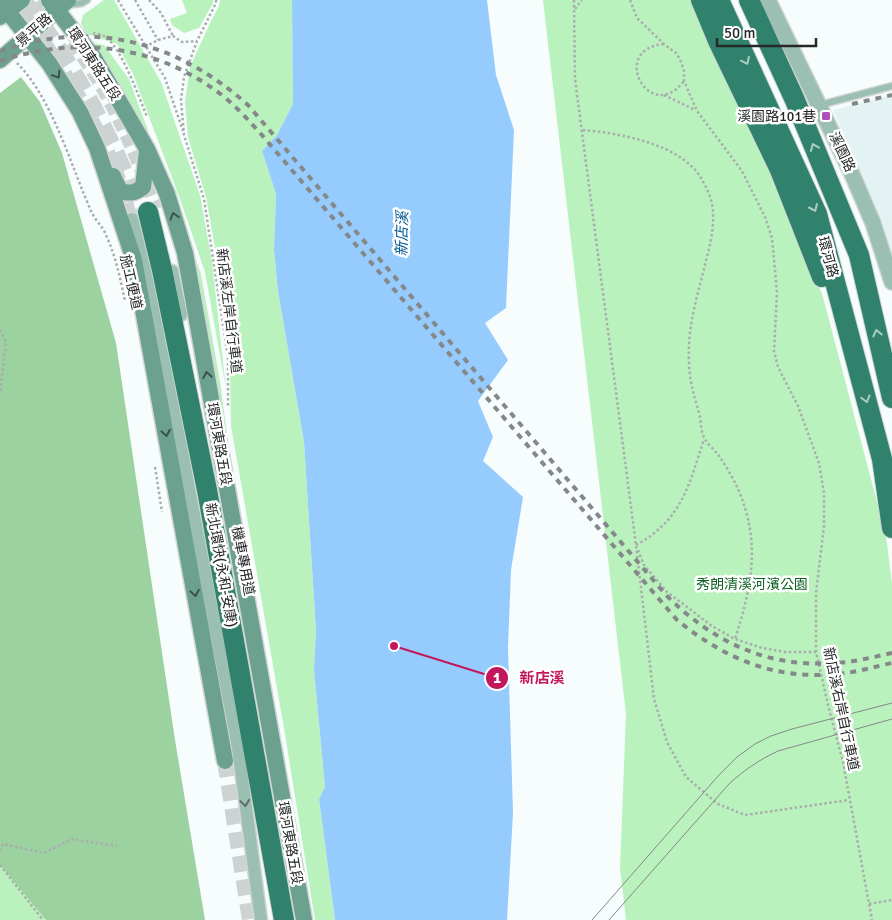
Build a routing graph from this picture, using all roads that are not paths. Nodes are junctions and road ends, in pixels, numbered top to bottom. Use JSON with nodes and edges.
{"nodes":[{"id":1,"x":22,"y":0,"type":"edge"},
{"id":2,"x":701,"y":0,"type":"edge"},
{"id":3,"x":719,"y":0,"type":"edge"},
{"id":4,"x":749,"y":0,"type":"edge"},
{"id":5,"x":768,"y":0,"type":"edge"},
{"id":6,"x":67,"y":3,"type":"edge"},
{"id":7,"x":3,"y":10,"type":"edge"},
{"id":8,"x":28,"y":36,"type":"junction"},
{"id":9,"x":4,"y":57,"type":"edge"},
{"id":10,"x":892,"y":86,"type":"edge"},
{"id":11,"x":820,"y":105,"type":"junction"},
{"id":12,"x":98,"y":148,"type":"junction"},
{"id":13,"x":147,"y":149,"type":"junction"},
{"id":14,"x":144,"y":214,"type":"junction"},
{"id":15,"x":892,"y":282,"type":"edge"},
{"id":16,"x":859,"y":374,"type":"junction"},
{"id":17,"x":892,"y":398,"type":"edge"},
{"id":18,"x":892,"y":528,"type":"edge"},
{"id":19,"x":225,"y":761,"type":"tunnel mouth"},
{"id":20,"x":262,"y":920,"type":"edge"},
{"id":21,"x":276,"y":920,"type":"edge"},
{"id":22,"x":284,"y":920,"type":"edge"},
{"id":23,"x":291,"y":920,"type":"edge"},
{"id":24,"x":304,"y":920,"type":"edge"}],
"edges":[{"from":1,"to":7,"type":"main road"},
{"from":2,"to":16,"type":"highway"},
{"from":3,"to":16,"type":"highway","name":"環河路","one_way":true},
{"from":17,"to":4,"type":"highway","name":"環河路","one_way":true},
{"from":5,"to":11,"type":"street","name":"溪園路"},
{"from":6,"to":8,"type":"main road","name":"景平路"},
{"from":6,"to":13,"type":"main road","name":"環河東路五段"},
{"from":7,"to":8,"type":"main road"},
{"from":8,"to":9,"type":"main road","name":"景平路"},
{"from":8,"to":12,"type":"main road","one_way":true},
{"from":10,"to":11,"type":"lane"},
{"from":11,"to":15,"type":"street","name":"溪園路"},
{"from":12,"to":13,"type":"main road"},
{"from":12,"to":19,"type":"main road","one_way":true},
{"from":24,"to":13,"type":"main road","name":"環河東路五段","one_way":true},
{"from":14,"to":20,"type":"street","one_way":true},
{"from":14,"to":21,"type":"highway","name":"新北環快(永和-安康)"},
{"from":14,"to":22,"type":"highway","name":"新北環快(永和-安康)"},
{"from":14,"to":23,"type":"street","name":"機車專用道"},
{"from":16,"to":18,"type":"highway","name":"環河路","one_way":true}]}
